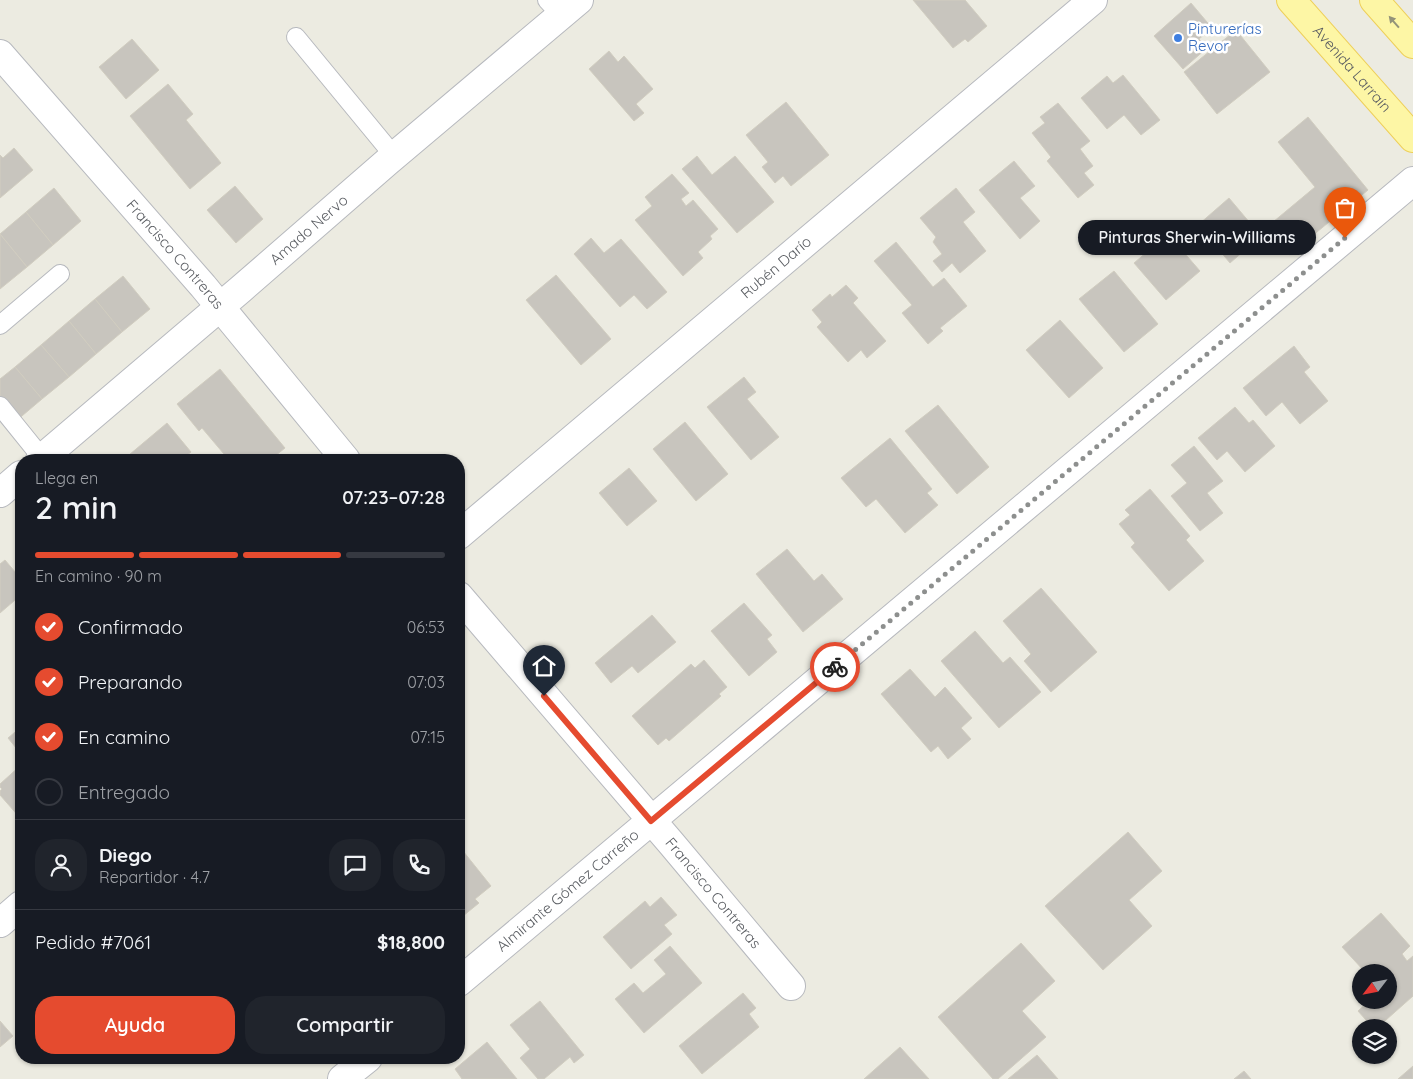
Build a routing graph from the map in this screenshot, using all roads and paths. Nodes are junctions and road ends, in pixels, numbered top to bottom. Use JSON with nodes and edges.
{"nodes":[{"id":1,"x":1093,"y":0,"type":"edge"},
{"id":2,"x":1291,"y":0,"type":"edge"},
{"id":3,"x":1374,"y":0,"type":"edge"},
{"id":4,"x":562,"y":5,"type":"edge"},
{"id":5,"x":296,"y":37,"type":"dead end"},
{"id":6,"x":1413,"y":44,"type":"edge"},
{"id":7,"x":0,"y":54,"type":"edge"},
{"id":8,"x":1413,"y":138,"type":"edge"},
{"id":9,"x":394,"y":156,"type":"junction"},
{"id":10,"x":1413,"y":181,"type":"edge"},
{"id":11,"x":60,"y":274,"type":"dead end"},
{"id":12,"x":220,"y":306,"type":"junction"},
{"id":13,"x":0,"y":325,"type":"edge"},
{"id":14,"x":0,"y":406,"type":"edge"},
{"id":15,"x":37,"y":454,"type":"edge"},
{"id":16,"x":47,"y":454,"type":"edge"},
{"id":17,"x":341,"y":454,"type":"edge"},
{"id":18,"x":15,"y":481,"type":"edge"},
{"id":19,"x":0,"y":493,"type":"edge"},
{"id":20,"x":465,"y":530,"type":"edge"},
{"id":21,"x":465,"y":603,"type":"edge"},
{"id":22,"x":651,"y":821,"type":"junction"},
{"id":23,"x":15,"y":910,"type":"edge"},
{"id":24,"x":0,"y":923,"type":"edge"},
{"id":25,"x":465,"y":977,"type":"edge"},
{"id":26,"x":791,"y":986,"type":"dead end"},
{"id":27,"x":361,"y":1064,"type":"edge"},
{"id":28,"x":342,"y":1079,"type":"edge"}],
"edges":[{"from":1,"to":20,"type":"street","name":"Rubén Darío"},
{"from":2,"to":8,"type":"main road","name":"Avenida Larraín"},
{"from":6,"to":3,"type":"main road","one_way":true},
{"from":4,"to":9,"type":"street","name":"Amado Nervo"},
{"from":5,"to":9,"type":"lane"},
{"from":7,"to":12,"type":"street","name":"Francisco Contreras"},
{"from":9,"to":12,"type":"street","name":"Amado Nervo"},
{"from":10,"to":22,"type":"street","name":"Almirante Gómez Carreño"},
{"from":11,"to":13,"type":"lane"},
{"from":12,"to":16,"type":"street","name":"Amado Nervo"},
{"from":12,"to":17,"type":"street","name":"Francisco Contreras"},
{"from":14,"to":15,"type":"lane"},
{"from":18,"to":19,"type":"street"},
{"from":21,"to":22,"type":"street","name":"Francisco Contreras"},
{"from":22,"to":25,"type":"street","name":"Almirante Gómez Carreño"},
{"from":22,"to":26,"type":"street","name":"Francisco Contreras"},
{"from":23,"to":24,"type":"street"},
{"from":27,"to":28,"type":"street"}]}
